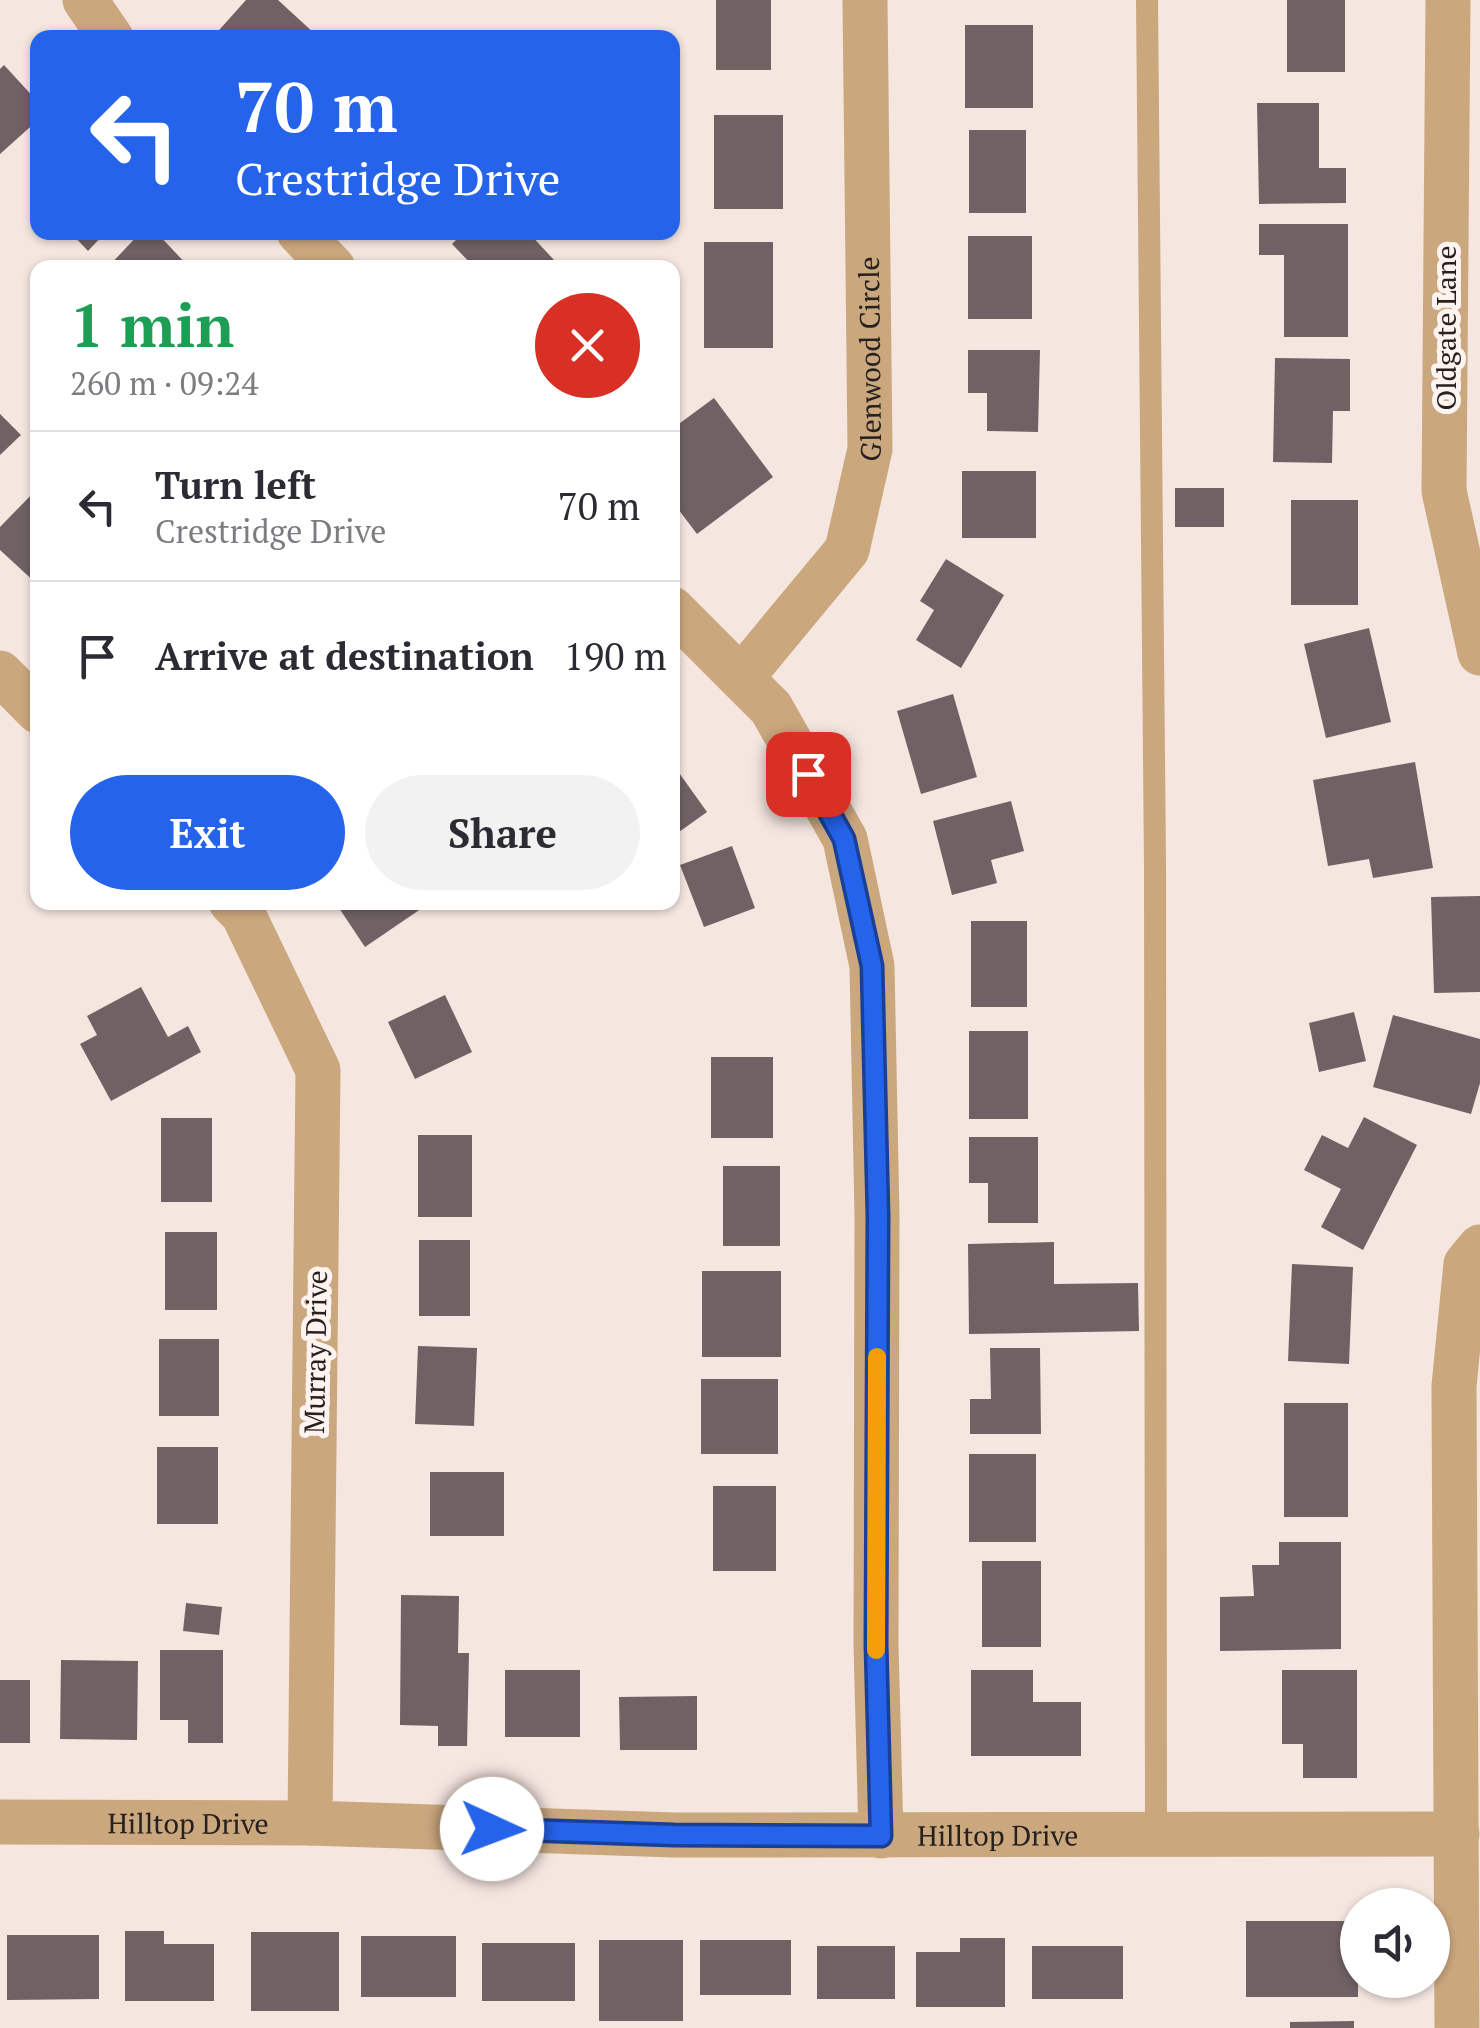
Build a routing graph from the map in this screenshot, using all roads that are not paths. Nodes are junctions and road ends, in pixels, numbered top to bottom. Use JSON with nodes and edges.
{"nodes":[{"id":1,"x":85,"y":0,"type":"edge"},
{"id":2,"x":864,"y":0,"type":"edge"},
{"id":3,"x":1147,"y":0,"type":"edge"},
{"id":4,"x":1448,"y":0,"type":"edge"},
{"id":5,"x":106,"y":30,"type":"edge"},
{"id":6,"x":307,"y":240,"type":"edge"},
{"id":7,"x":326,"y":260,"type":"edge"},
{"id":8,"x":680,"y":617,"type":"edge"},
{"id":9,"x":1480,"y":652,"type":"edge"},
{"id":10,"x":0,"y":674,"type":"edge"},
{"id":11,"x":741,"y":678,"type":"junction"},
{"id":12,"x":30,"y":703,"type":"edge"},
{"id":13,"x":239,"y":910,"type":"edge"},
{"id":14,"x":1480,"y":1247,"type":"edge"},
{"id":15,"x":0,"y":1822,"type":"edge"},
{"id":16,"x":310,"y":1823,"type":"junction"},
{"id":17,"x":1457,"y":1834,"type":"junction"},
{"id":18,"x":1156,"y":1835,"type":"junction"},
{"id":19,"x":881,"y":1836,"type":"junction"},
{"id":20,"x":1457,"y":2028,"type":"edge"}],
"edges":[{"from":1,"to":5,"type":"street"},
{"from":2,"to":11,"type":"street","name":"Glenwood Circle"},
{"from":3,"to":18,"type":"lane"},
{"from":4,"to":9,"type":"street","name":"Oldgate Lane"},
{"from":6,"to":7,"type":"street"},
{"from":8,"to":11,"type":"street"},
{"from":10,"to":12,"type":"street"},
{"from":11,"to":19,"type":"street"},
{"from":13,"to":16,"type":"street","name":"Murray Drive"},
{"from":14,"to":17,"type":"street"},
{"from":15,"to":16,"type":"street","name":"Hilltop Drive"},
{"from":16,"to":19,"type":"street","name":"Hilltop Drive"},
{"from":17,"to":18,"type":"street","name":"Hilltop Drive"},
{"from":17,"to":20,"type":"street"},
{"from":18,"to":19,"type":"street","name":"Hilltop Drive"}]}
